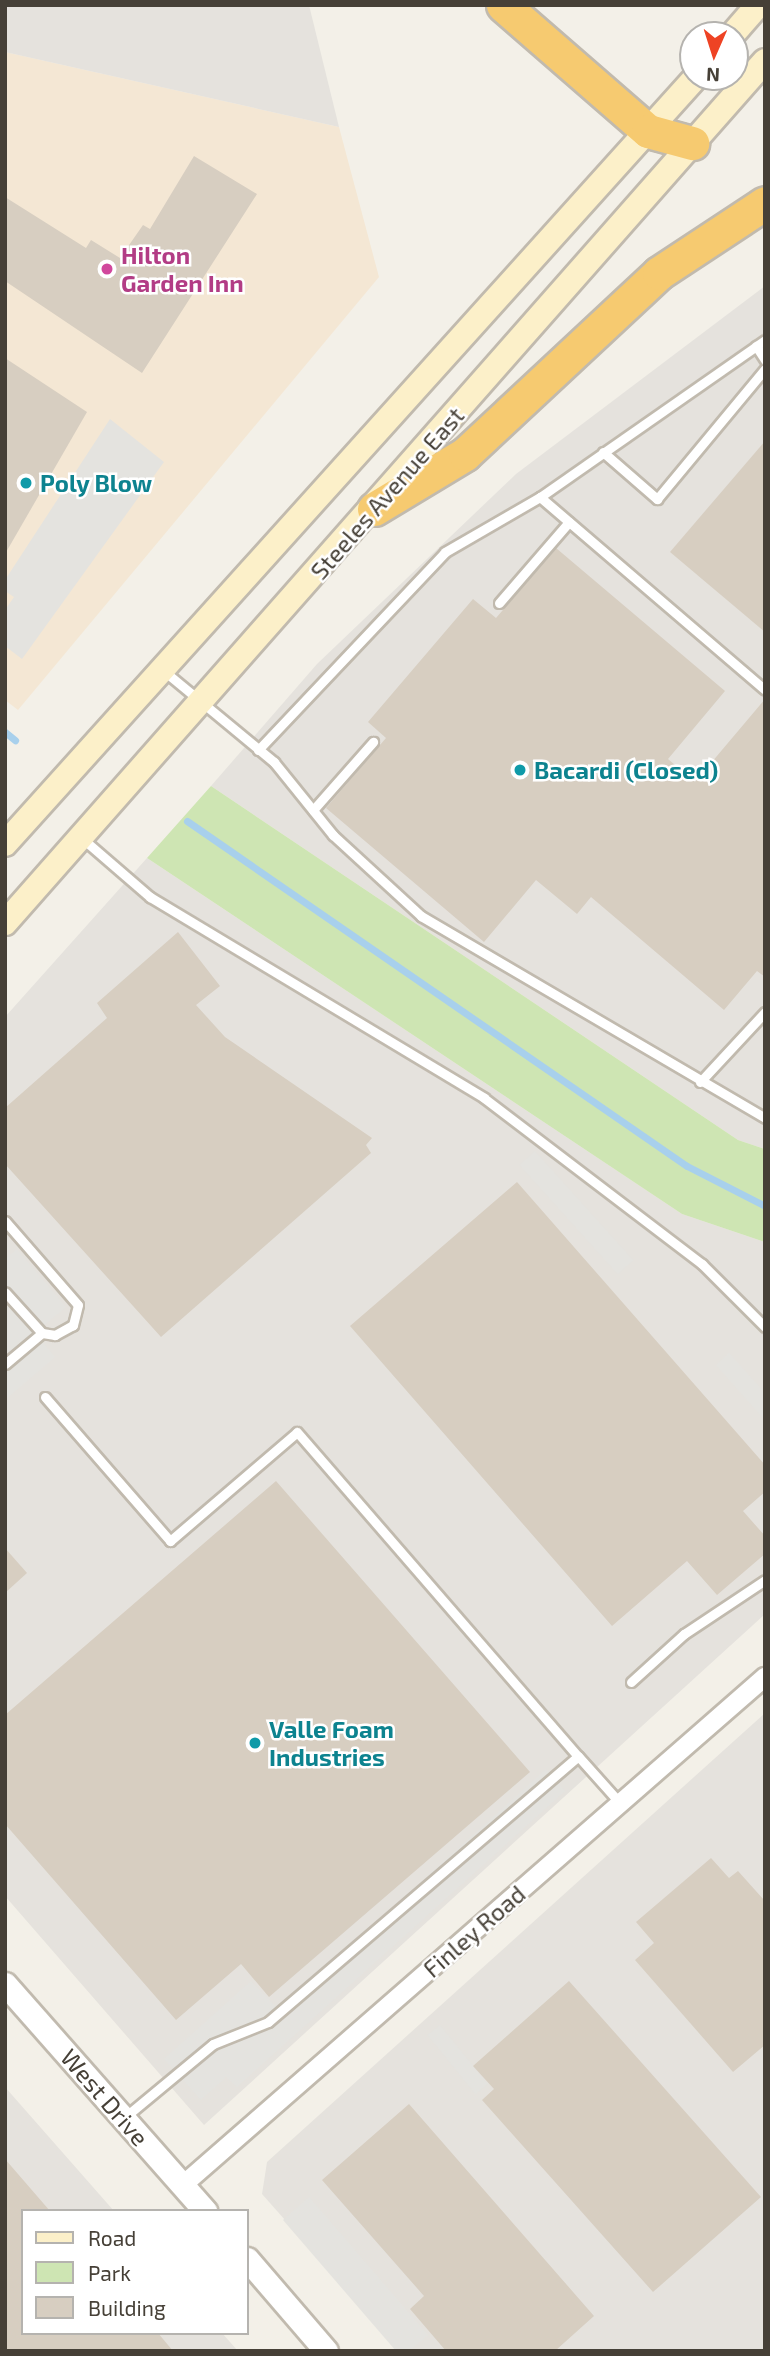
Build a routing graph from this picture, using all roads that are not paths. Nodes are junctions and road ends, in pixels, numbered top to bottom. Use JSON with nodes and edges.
{"nodes":[{"id":1,"x":503,"y":5,"type":"edge"},
{"id":2,"x":758,"y":5,"type":"edge"},
{"id":3,"x":744,"y":21,"type":"edge"},
{"id":4,"x":765,"y":61,"type":"edge"},
{"id":5,"x":684,"y":91,"type":"edge"},
{"id":6,"x":648,"y":131,"type":"junction"},
{"id":7,"x":692,"y":143,"type":"junction"},
{"id":8,"x":765,"y":203,"type":"edge"},
{"id":9,"x":765,"y":340,"type":"edge"},
{"id":10,"x":756,"y":346,"type":"junction"},
{"id":11,"x":765,"y":360,"type":"edge"},
{"id":12,"x":765,"y":369,"type":"edge"},
{"id":13,"x":603,"y":452,"type":"junction"},
{"id":14,"x":540,"y":496,"type":"junction"},
{"id":15,"x":374,"y":509,"type":"junction"},
{"id":16,"x":569,"y":522,"type":"junction"},
{"id":17,"x":499,"y":603,"type":"dead end"},
{"id":18,"x":160,"y":668,"type":"junction"},
{"id":19,"x":765,"y":690,"type":"edge"},
{"id":20,"x":199,"y":704,"type":"junction"},
{"id":21,"x":373,"y":742,"type":"dead end"},
{"id":22,"x":258,"y":750,"type":"junction"},
{"id":23,"x":313,"y":810,"type":"junction"},
{"id":24,"x":80,"y":837,"type":"junction"},
{"id":25,"x":5,"y":844,"type":"edge"},
{"id":26,"x":5,"y":923,"type":"edge"},
{"id":27,"x":765,"y":1012,"type":"edge"},
{"id":28,"x":700,"y":1082,"type":"junction"},
{"id":29,"x":765,"y":1118,"type":"edge"},
{"id":30,"x":5,"y":1221,"type":"edge"},
{"id":31,"x":5,"y":1292,"type":"edge"},
{"id":32,"x":765,"y":1328,"type":"edge"},
{"id":33,"x":42,"y":1333,"type":"junction"},
{"id":34,"x":5,"y":1364,"type":"edge"},
{"id":35,"x":45,"y":1397,"type":"dead end"},
{"id":36,"x":765,"y":1580,"type":"edge"},
{"id":37,"x":765,"y":1677,"type":"edge"},
{"id":38,"x":631,"y":1682,"type":"dead end"},
{"id":39,"x":578,"y":1756,"type":"junction"},
{"id":40,"x":620,"y":1803,"type":"junction"},
{"id":41,"x":5,"y":1984,"type":"edge"},
{"id":42,"x":124,"y":2119,"type":"junction"},
{"id":43,"x":183,"y":2185,"type":"junction"},
{"id":44,"x":203,"y":2209,"type":"edge"},
{"id":45,"x":248,"y":2260,"type":"edge"},
{"id":46,"x":326,"y":2351,"type":"edge"}],
"edges":[{"from":1,"to":6,"type":"highway"},
{"from":2,"to":3,"type":"main road"},
{"from":4,"to":7,"type":"main road","name":"Steeles Avenue East"},
{"from":5,"to":6,"type":"main road","name":"Steeles Avenue East"},
{"from":6,"to":7,"type":"highway"},
{"from":6,"to":18,"type":"main road","name":"Steeles Avenue East"},
{"from":7,"to":15,"type":"main road","name":"Steeles Avenue East"},
{"from":8,"to":15,"type":"highway"},
{"from":9,"to":10,"type":"lane"},
{"from":10,"to":11,"type":"lane"},
{"from":10,"to":13,"type":"lane"},
{"from":12,"to":13,"type":"lane"},
{"from":13,"to":14,"type":"lane"},
{"from":14,"to":16,"type":"lane"},
{"from":14,"to":22,"type":"lane"},
{"from":15,"to":20,"type":"main road","name":"Steeles Avenue East"},
{"from":16,"to":17,"type":"lane"},
{"from":16,"to":19,"type":"lane"},
{"from":18,"to":20,"type":"lane"},
{"from":18,"to":25,"type":"main road","name":"Steeles Avenue East"},
{"from":20,"to":22,"type":"lane"},
{"from":20,"to":24,"type":"main road","name":"Steeles Avenue East"},
{"from":21,"to":23,"type":"lane"},
{"from":22,"to":23,"type":"lane"},
{"from":23,"to":28,"type":"lane"},
{"from":24,"to":26,"type":"main road","name":"Steeles Avenue East"},
{"from":24,"to":32,"type":"lane"},
{"from":27,"to":28,"type":"lane"},
{"from":28,"to":29,"type":"lane"},
{"from":30,"to":33,"type":"lane"},
{"from":31,"to":33,"type":"lane"},
{"from":33,"to":34,"type":"lane"},
{"from":35,"to":39,"type":"lane"},
{"from":36,"to":38,"type":"lane"},
{"from":37,"to":40,"type":"street","name":"Finley Road"},
{"from":39,"to":40,"type":"lane"},
{"from":39,"to":42,"type":"lane"},
{"from":40,"to":43,"type":"street","name":"Finley Road"},
{"from":41,"to":42,"type":"street","name":"West Drive"},
{"from":42,"to":43,"type":"street","name":"West Drive"},
{"from":43,"to":44,"type":"street","name":"West Drive"},
{"from":45,"to":46,"type":"street"}]}
